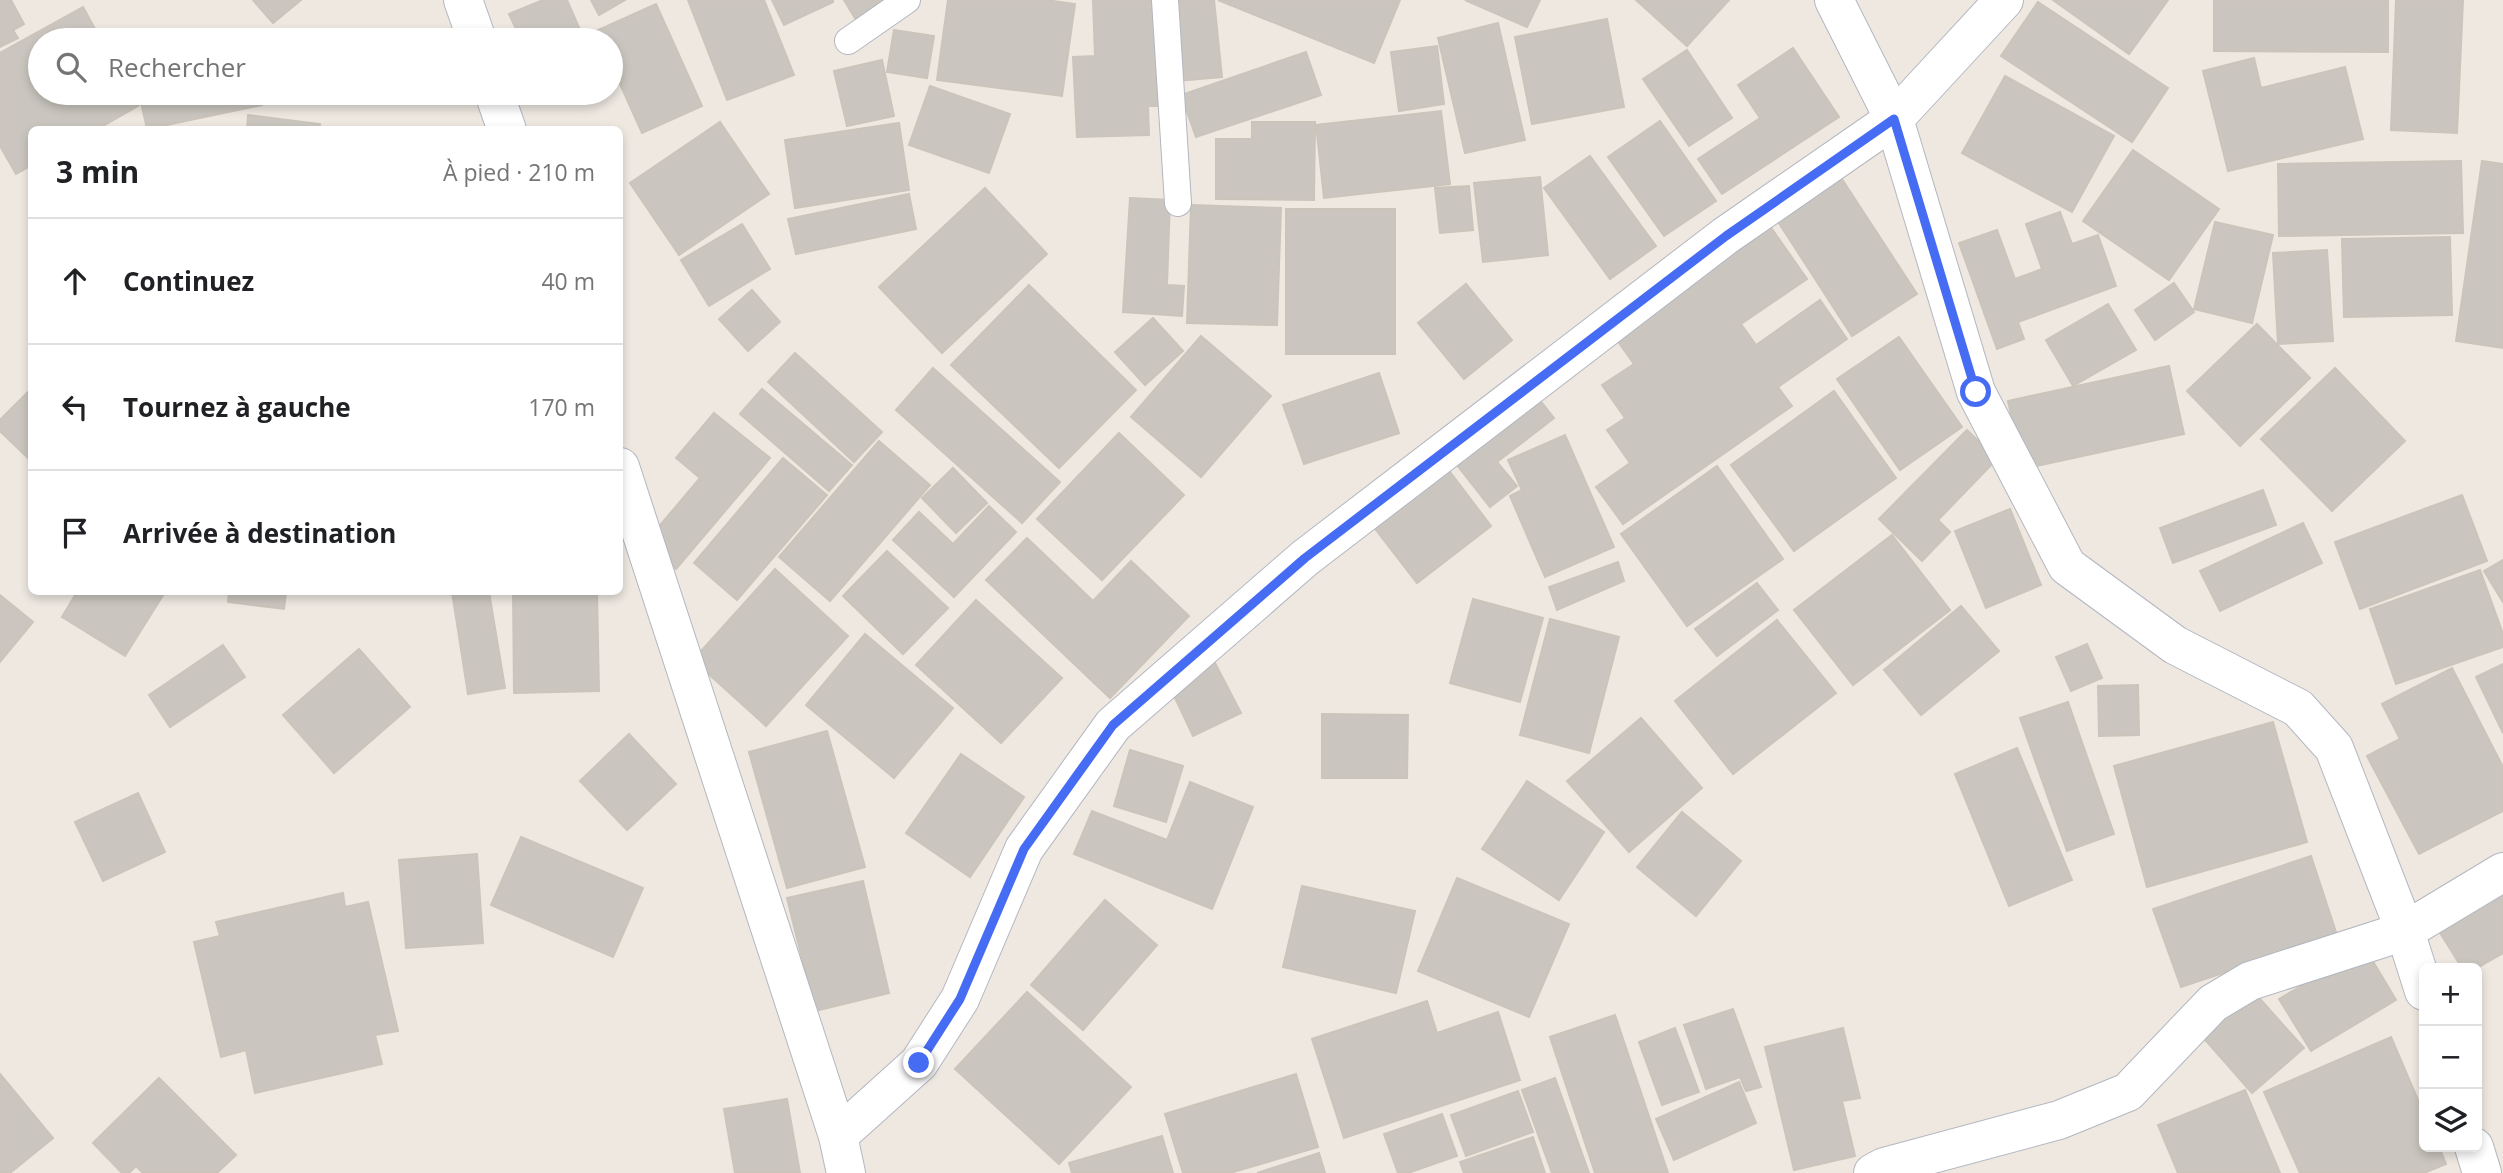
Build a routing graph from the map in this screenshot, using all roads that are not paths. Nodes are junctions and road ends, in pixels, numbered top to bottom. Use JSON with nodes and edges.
{"nodes":[{"id":1,"x":463,"y":0,"type":"edge"},
{"id":2,"x":906,"y":0,"type":"edge"},
{"id":3,"x":1165,"y":0,"type":"edge"},
{"id":4,"x":1834,"y":0,"type":"edge"},
{"id":5,"x":2004,"y":0,"type":"edge"},
{"id":6,"x":473,"y":28,"type":"edge"},
{"id":7,"x":848,"y":41,"type":"dead end"},
{"id":8,"x":498,"y":105,"type":"edge"},
{"id":9,"x":1894,"y":119,"type":"junction"},
{"id":10,"x":506,"y":126,"type":"edge"},
{"id":11,"x":1178,"y":203,"type":"dead end"},
{"id":12,"x":623,"y":476,"type":"edge"},
{"id":13,"x":2503,"y":872,"type":"edge"},
{"id":14,"x":2405,"y":931,"type":"junction"},
{"id":15,"x":2419,"y":975,"type":"edge"},
{"id":16,"x":838,"y":1136,"type":"junction"},
{"id":17,"x":2476,"y":1152,"type":"edge"},
{"id":18,"x":846,"y":1173,"type":"edge"},
{"id":19,"x":1874,"y":1173,"type":"edge"},
{"id":20,"x":2482,"y":1173,"type":"edge"}],
"edges":[{"from":1,"to":6,"type":"street"},
{"from":2,"to":7,"type":"lane"},
{"from":3,"to":11,"type":"lane"},
{"from":4,"to":9,"type":"street"},
{"from":5,"to":9,"type":"street"},
{"from":8,"to":10,"type":"street"},
{"from":9,"to":14,"type":"street"},
{"from":9,"to":16,"type":"street"},
{"from":12,"to":16,"type":"street"},
{"from":13,"to":14,"type":"street"},
{"from":14,"to":15,"type":"street"},
{"from":14,"to":19,"type":"street"},
{"from":16,"to":18,"type":"street"},
{"from":17,"to":20,"type":"street"}]}
